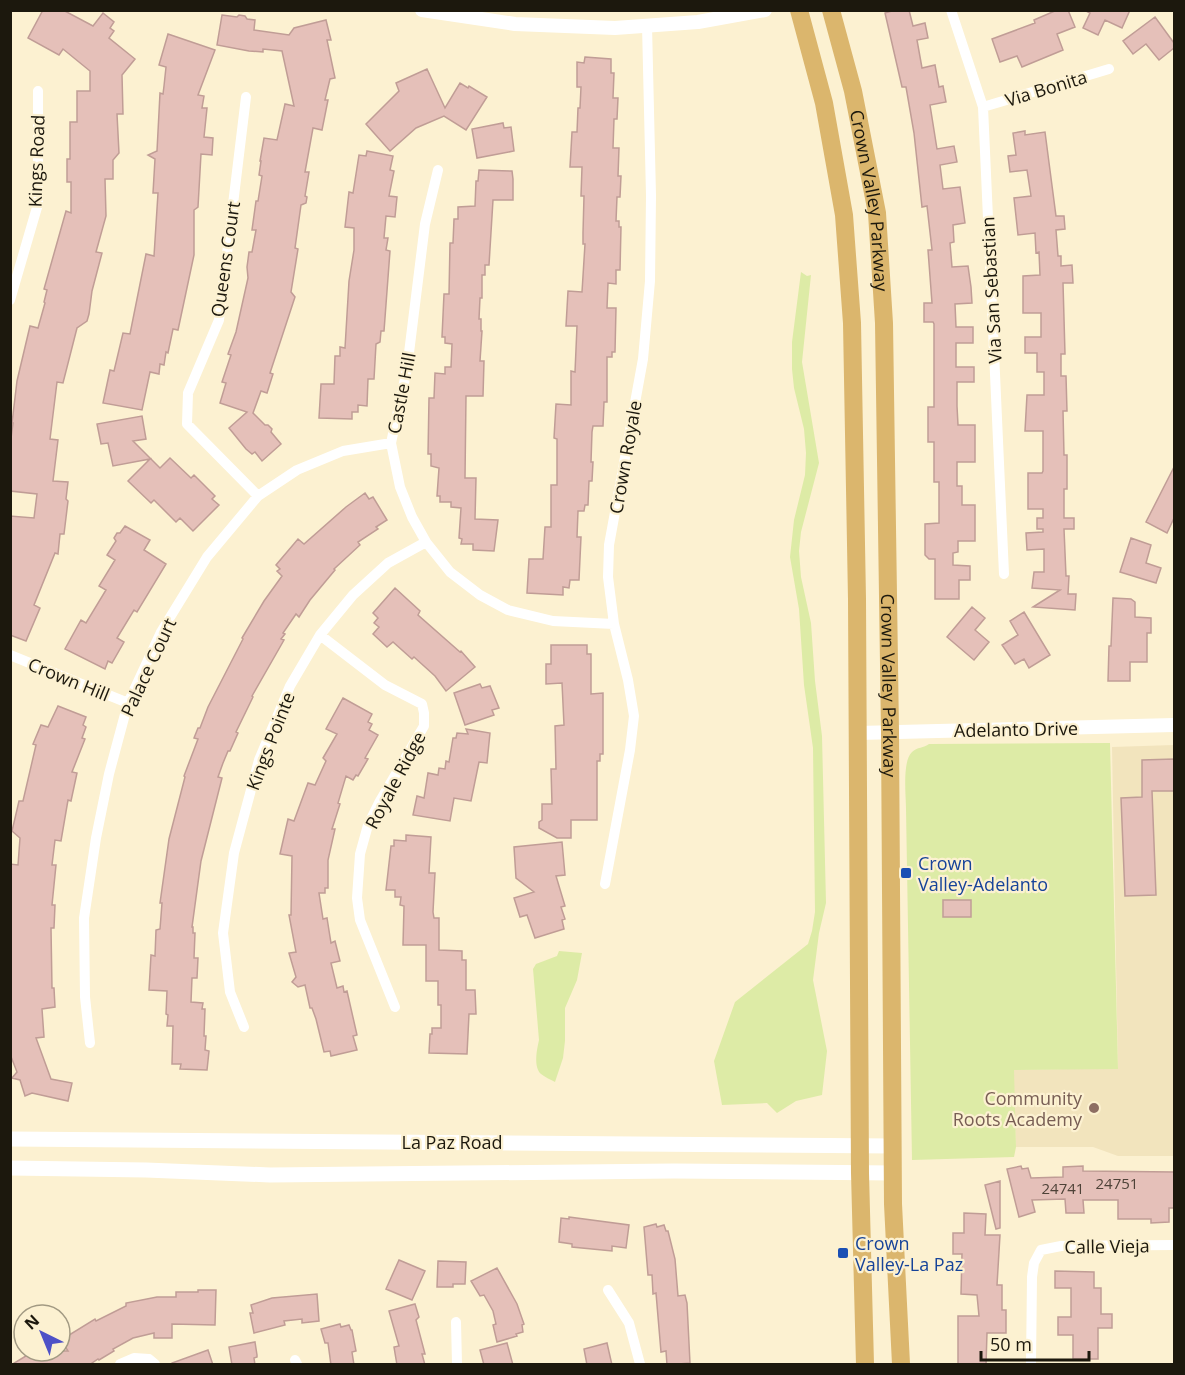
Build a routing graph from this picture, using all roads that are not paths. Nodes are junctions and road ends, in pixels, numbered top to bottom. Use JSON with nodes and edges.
{"nodes":[{"id":1,"x":422,"y":10,"type":"edge"},
{"id":2,"x":765,"y":10,"type":"edge"},
{"id":3,"x":799,"y":10,"type":"edge"},
{"id":4,"x":831,"y":10,"type":"edge"},
{"id":5,"x":951,"y":10,"type":"edge"},
{"id":6,"x":647,"y":25,"type":"junction"},
{"id":7,"x":1109,"y":69,"type":"dead end"},
{"id":8,"x":38,"y":91,"type":"dead end"},
{"id":9,"x":246,"y":97,"type":"dead end"},
{"id":10,"x":983,"y":107,"type":"junction"},
{"id":11,"x":438,"y":170,"type":"dead end"},
{"id":12,"x":10,"y":300,"type":"edge"},
{"id":13,"x":392,"y":443,"type":"junction"},
{"id":14,"x":258,"y":496,"type":"junction"},
{"id":15,"x":426,"y":542,"type":"junction"},
{"id":16,"x":1004,"y":574,"type":"dead end"},
{"id":17,"x":614,"y":624,"type":"junction"},
{"id":18,"x":320,"y":635,"type":"junction"},
{"id":19,"x":10,"y":655,"type":"edge"},
{"id":20,"x":128,"y":703,"type":"junction"},
{"id":21,"x":1174,"y":725,"type":"edge"},
{"id":22,"x":890,"y":732,"type":"junction"},
{"id":23,"x":858,"y":733,"type":"junction"},
{"id":24,"x":605,"y":884,"type":"dead end"},
{"id":25,"x":395,"y":1007,"type":"dead end"},
{"id":26,"x":244,"y":1027,"type":"dead end"},
{"id":27,"x":90,"y":1043,"type":"dead end"},
{"id":28,"x":10,"y":1140,"type":"edge"},
{"id":29,"x":860,"y":1145,"type":"junction"},
{"id":30,"x":893,"y":1146,"type":"junction"},
{"id":31,"x":10,"y":1168,"type":"edge"},
{"id":32,"x":860,"y":1173,"type":"junction"},
{"id":33,"x":893,"y":1173,"type":"junction"},
{"id":34,"x":1174,"y":1245,"type":"edge"},
{"id":35,"x":608,"y":1290,"type":"dead end"},
{"id":36,"x":456,"y":1322,"type":"dead end"},
{"id":37,"x":120,"y":1365,"type":"edge"},
{"id":38,"x":155,"y":1365,"type":"edge"},
{"id":39,"x":457,"y":1365,"type":"edge"},
{"id":40,"x":640,"y":1365,"type":"edge"},
{"id":41,"x":865,"y":1365,"type":"edge"},
{"id":42,"x":901,"y":1365,"type":"edge"},
{"id":43,"x":1030,"y":1365,"type":"edge"}],
"edges":[{"from":1,"to":6,"type":"street"},
{"from":2,"to":6,"type":"street"},
{"from":3,"to":23,"type":"main road","name":"Crown Valley Parkway"},
{"from":4,"to":22,"type":"main road","name":"Crown Valley Parkway"},
{"from":5,"to":10,"type":"street","name":"Via San Sebastian"},
{"from":6,"to":17,"type":"street","name":"Crown Royale"},
{"from":7,"to":10,"type":"street","name":"Via Bonita"},
{"from":8,"to":12,"type":"street","name":"Kings Road"},
{"from":9,"to":14,"type":"street","name":"Queens Court"},
{"from":10,"to":16,"type":"street","name":"Via San Sebastian"},
{"from":11,"to":13,"type":"street","name":"Castle Hill"},
{"from":13,"to":14,"type":"street","name":"Palace Court"},
{"from":13,"to":15,"type":"street","name":"Castle Hill"},
{"from":14,"to":20,"type":"street","name":"Palace Court"},
{"from":15,"to":17,"type":"street","name":"Castle Hill"},
{"from":15,"to":18,"type":"street","name":"Kings Pointe"},
{"from":17,"to":24,"type":"street","name":"Crown Royale"},
{"from":18,"to":25,"type":"street","name":"Royale Ridge"},
{"from":18,"to":26,"type":"street","name":"Kings Pointe"},
{"from":19,"to":20,"type":"street","name":"Crown Hill"},
{"from":20,"to":27,"type":"street","name":"Palace Court"},
{"from":21,"to":22,"type":"street","name":"Adelanto Drive"},
{"from":22,"to":23,"type":"street","name":"Adelanto Drive"},
{"from":22,"to":30,"type":"main road","name":"Crown Valley Parkway"},
{"from":23,"to":29,"type":"main road","name":"Crown Valley Parkway"},
{"from":28,"to":29,"type":"main road","name":"La Paz Road"},
{"from":29,"to":30,"type":"main road","name":"La Paz Road"},
{"from":29,"to":32,"type":"main road","name":"Crown Valley Parkway"},
{"from":30,"to":33,"type":"main road","name":"Crown Valley Parkway"},
{"from":31,"to":32,"type":"main road","name":"La Paz Road"},
{"from":32,"to":33,"type":"main road","name":"La Paz Road"},
{"from":32,"to":41,"type":"main road","name":"Crown Valley Parkway"},
{"from":33,"to":42,"type":"main road","name":"Crown Valley Parkway"},
{"from":34,"to":43,"type":"street","name":"Calle Vieja"},
{"from":35,"to":40,"type":"street"},
{"from":36,"to":39,"type":"street"},
{"from":37,"to":38,"type":"street"}]}
